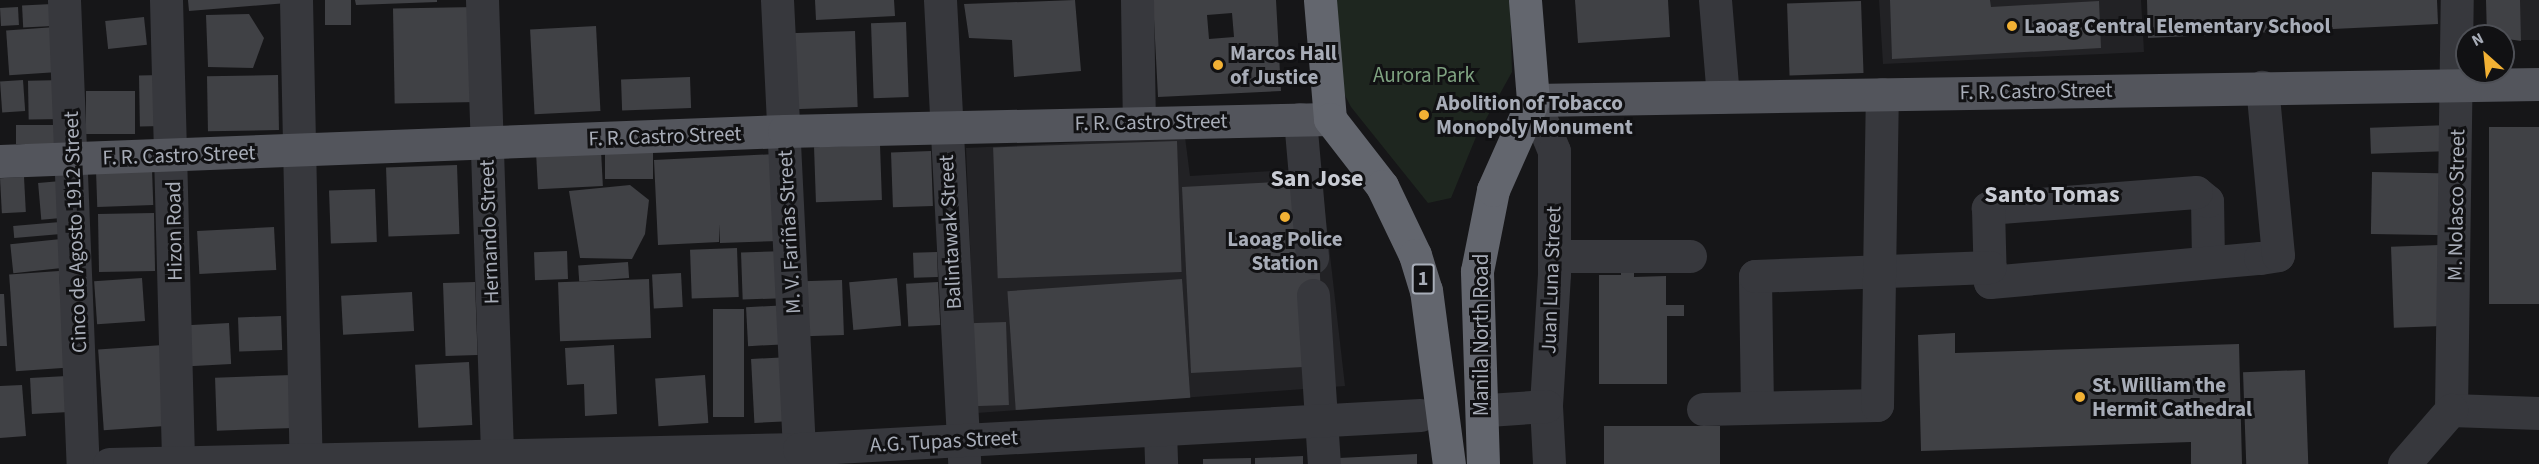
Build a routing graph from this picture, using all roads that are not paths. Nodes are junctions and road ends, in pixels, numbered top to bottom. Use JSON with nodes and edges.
{"nodes":[{"id":1,"x":64,"y":0,"type":"edge"},
{"id":2,"x":166,"y":0,"type":"edge"},
{"id":3,"x":296,"y":0,"type":"edge"},
{"id":4,"x":482,"y":0,"type":"edge"},
{"id":5,"x":777,"y":0,"type":"edge"},
{"id":6,"x":940,"y":0,"type":"edge"},
{"id":7,"x":1137,"y":0,"type":"edge"},
{"id":8,"x":1320,"y":0,"type":"edge"},
{"id":9,"x":1525,"y":0,"type":"edge"},
{"id":10,"x":1715,"y":0,"type":"edge"},
{"id":11,"x":2457,"y":0,"type":"edge"},
{"id":12,"x":2458,"y":24,"type":"edge"},
{"id":13,"x":2455,"y":83,"type":"edge"},
{"id":14,"x":2459,"y":84,"type":"edge"},
{"id":15,"x":2515,"y":84,"type":"edge"},
{"id":16,"x":2539,"y":84,"type":"edge"},
{"id":17,"x":2262,"y":87,"type":"junction"},
{"id":18,"x":1882,"y":94,"type":"junction"},
{"id":19,"x":1723,"y":97,"type":"junction"},
{"id":20,"x":1533,"y":100,"type":"junction"},
{"id":21,"x":1315,"y":119,"type":"junction"},
{"id":22,"x":1139,"y":122,"type":"junction"},
{"id":23,"x":944,"y":127,"type":"junction"},
{"id":24,"x":784,"y":131,"type":"junction"},
{"id":25,"x":486,"y":143,"type":"junction"},
{"id":26,"x":298,"y":151,"type":"junction"},
{"id":27,"x":172,"y":155,"type":"junction"},
{"id":28,"x":73,"y":159,"type":"junction"},
{"id":29,"x":0,"y":161,"type":"edge"},
{"id":30,"x":1554,"y":256,"type":"junction"},
{"id":31,"x":1690,"y":256,"type":"dead end"},
{"id":32,"x":1311,"y":257,"type":"dead end"},
{"id":33,"x":2208,"y":262,"type":"junction"},
{"id":34,"x":1990,"y":267,"type":"junction"},
{"id":35,"x":1881,"y":271,"type":"junction"},
{"id":36,"x":1313,"y":295,"type":"dead end"},
{"id":37,"x":1546,"y":406,"type":"junction"},
{"id":38,"x":1757,"y":407,"type":"junction"},
{"id":39,"x":1703,"y":409,"type":"dead end"},
{"id":40,"x":1488,"y":410,"type":"dead end"},
{"id":41,"x":2451,"y":410,"type":"junction"},
{"id":42,"x":2539,"y":413,"type":"edge"},
{"id":43,"x":1420,"y":415,"type":"dead end"},
{"id":44,"x":1322,"y":422,"type":"junction"},
{"id":45,"x":1160,"y":431,"type":"junction"},
{"id":46,"x":963,"y":452,"type":"edge"},
{"id":47,"x":800,"y":457,"type":"edge"},
{"id":48,"x":497,"y":461,"type":"edge"},
{"id":49,"x":178,"y":462,"type":"junction"},
{"id":50,"x":305,"y":462,"type":"edge"},
{"id":51,"x":83,"y":464,"type":"edge"},
{"id":52,"x":109,"y":464,"type":"edge"},
{"id":53,"x":1161,"y":464,"type":"edge"},
{"id":54,"x":1324,"y":464,"type":"edge"},
{"id":55,"x":1449,"y":464,"type":"edge"},
{"id":56,"x":1483,"y":464,"type":"edge"},
{"id":57,"x":1549,"y":464,"type":"edge"},
{"id":58,"x":2404,"y":464,"type":"edge"}],
"edges":[{"from":1,"to":28,"type":"street","name":"Cinco de Agosto 1912 Street"},
{"from":2,"to":27,"type":"street","name":"Hizon Road"},
{"from":3,"to":26,"type":"street"},
{"from":4,"to":25,"type":"street","name":"Hernando Street"},
{"from":5,"to":24,"type":"street","name":"M. V. Fariñas Street"},
{"from":6,"to":23,"type":"street","name":"Balintawak Street"},
{"from":7,"to":22,"type":"street"},
{"from":8,"to":21,"type":"highway"},
{"from":9,"to":20,"type":"highway","name":"Manila North Road"},
{"from":10,"to":19,"type":"street"},
{"from":11,"to":12,"type":"street","name":"M. Nolasco Street"},
{"from":13,"to":17,"type":"main road","name":"F. R. Castro Street"},
{"from":14,"to":41,"type":"street","name":"M. Nolasco Street"},
{"from":15,"to":16,"type":"main road","name":"F. R. Castro Street"},
{"from":17,"to":18,"type":"main road","name":"F. R. Castro Street"},
{"from":17,"to":33,"type":"street"},
{"from":18,"to":19,"type":"main road","name":"F. R. Castro Street"},
{"from":18,"to":35,"type":"street"},
{"from":19,"to":20,"type":"main road","name":"F. R. Castro Street"},
{"from":20,"to":30,"type":"street","name":"Juan Luna Street"},
{"from":20,"to":56,"type":"highway","name":"Manila North Road"},
{"from":21,"to":22,"type":"main road","name":"F. R. Castro Street"},
{"from":21,"to":32,"type":"street"},
{"from":21,"to":55,"type":"highway","name":"Manila North Road","number":"1"},
{"from":22,"to":23,"type":"main road","name":"F. R. Castro Street"},
{"from":23,"to":24,"type":"main road","name":"F. R. Castro Street"},
{"from":23,"to":46,"type":"street","name":"Balintawak Street"},
{"from":24,"to":25,"type":"main road","name":"F. R. Castro Street"},
{"from":24,"to":47,"type":"street","name":"M. V. Fariñas Street"},
{"from":25,"to":26,"type":"main road","name":"F. R. Castro Street"},
{"from":25,"to":48,"type":"street","name":"Hernando Street"},
{"from":26,"to":27,"type":"main road","name":"F. R. Castro Street"},
{"from":26,"to":50,"type":"street"},
{"from":27,"to":28,"type":"main road","name":"F. R. Castro Street"},
{"from":27,"to":49,"type":"street","name":"Hizon Road"},
{"from":28,"to":29,"type":"main road","name":"F. R. Castro Street"},
{"from":28,"to":51,"type":"street","name":"Cinco de Agosto 1912 Street"},
{"from":30,"to":31,"type":"street"},
{"from":30,"to":37,"type":"street","name":"Juan Luna Street"},
{"from":33,"to":34,"type":"street"},
{"from":33,"to":34,"type":"street"},
{"from":34,"to":35,"type":"street"},
{"from":35,"to":38,"type":"street"},
{"from":35,"to":38,"type":"street"},
{"from":36,"to":44,"type":"street"},
{"from":37,"to":40,"type":"street"},
{"from":37,"to":57,"type":"street","name":"Juan Luna Street"},
{"from":38,"to":39,"type":"street"},
{"from":41,"to":42,"type":"street"},
{"from":41,"to":58,"type":"street"},
{"from":43,"to":44,"type":"street","name":"A.G. Tupas Street"},
{"from":44,"to":45,"type":"street","name":"A.G. Tupas Street"},
{"from":44,"to":54,"type":"street"},
{"from":45,"to":46,"type":"street","name":"A.G. Tupas Street"},
{"from":45,"to":53,"type":"street"},
{"from":46,"to":47,"type":"street","name":"A.G. Tupas Street"},
{"from":47,"to":48,"type":"street","name":"A.G. Tupas Street"},
{"from":48,"to":50,"type":"street","name":"A.G. Tupas Street"},
{"from":49,"to":50,"type":"street","name":"A.G. Tupas Street"},
{"from":49,"to":52,"type":"street","name":"A.G. Tupas Street"}]}
